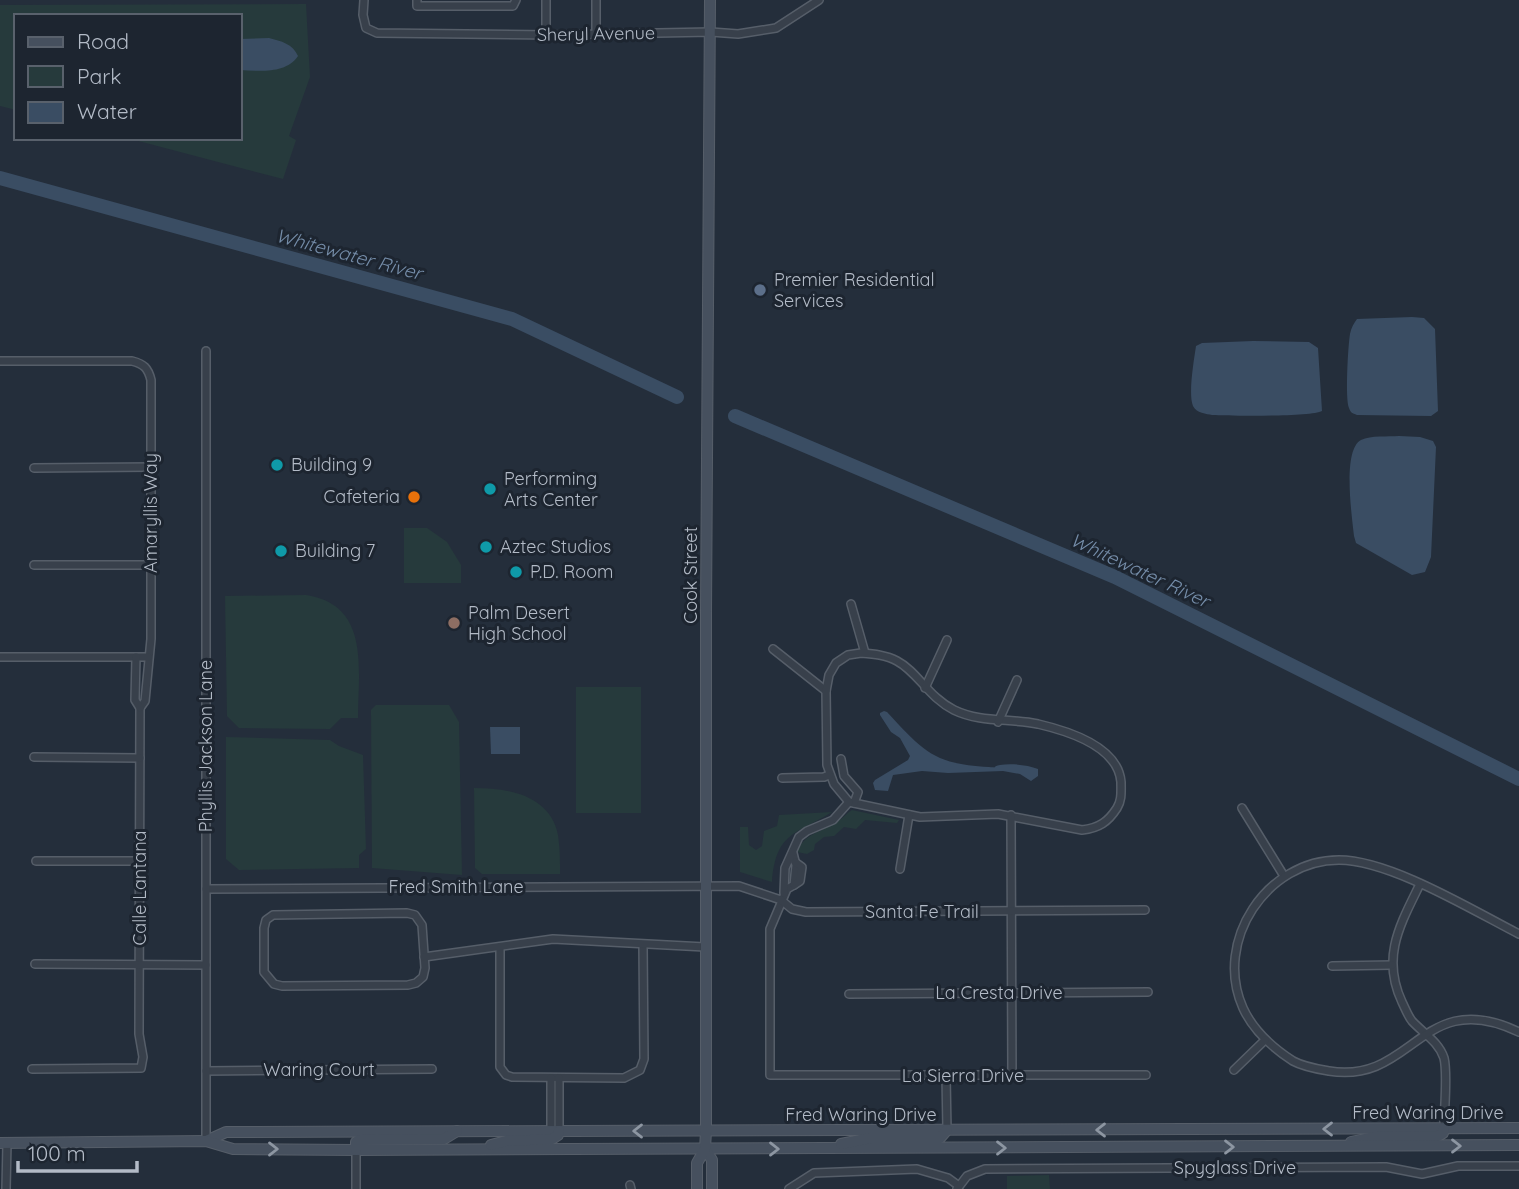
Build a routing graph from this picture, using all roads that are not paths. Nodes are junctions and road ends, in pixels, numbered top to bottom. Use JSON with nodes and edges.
{"nodes":[{"id":1,"x":364,"y":0,"type":"edge"},
{"id":2,"x":417,"y":0,"type":"edge"},
{"id":3,"x":516,"y":0,"type":"edge"},
{"id":4,"x":546,"y":0,"type":"edge"},
{"id":5,"x":596,"y":0,"type":"edge"},
{"id":6,"x":710,"y":0,"type":"edge"},
{"id":7,"x":819,"y":0,"type":"edge"},
{"id":8,"x":711,"y":32,"type":"junction"},
{"id":9,"x":596,"y":34,"type":"junction"},
{"id":10,"x":546,"y":35,"type":"junction"},
{"id":11,"x":206,"y":351,"type":"dead end"},
{"id":12,"x":0,"y":361,"type":"edge"},
{"id":13,"x":150,"y":467,"type":"junction"},
{"id":14,"x":34,"y":468,"type":"dead end"},
{"id":15,"x":34,"y":565,"type":"dead end"},
{"id":16,"x":151,"y":565,"type":"junction"},
{"id":17,"x":850,"y":604,"type":"dead end"},
{"id":18,"x":947,"y":640,"type":"dead end"},
{"id":19,"x":773,"y":649,"type":"dead end"},
{"id":20,"x":865,"y":653,"type":"junction"},
{"id":21,"x":0,"y":657,"type":"edge"},
{"id":22,"x":136,"y":657,"type":"junction"},
{"id":23,"x":148,"y":657,"type":"junction"},
{"id":24,"x":1017,"y":680,"type":"dead end"},
{"id":25,"x":925,"y":688,"type":"junction"},
{"id":26,"x":827,"y":691,"type":"junction"},
{"id":27,"x":140,"y":708,"type":"junction"},
{"id":28,"x":998,"y":722,"type":"junction"},
{"id":29,"x":34,"y":757,"type":"dead end"},
{"id":30,"x":140,"y":758,"type":"junction"},
{"id":31,"x":841,"y":759,"type":"dead end"},
{"id":32,"x":829,"y":775,"type":"junction"},
{"id":33,"x":782,"y":778,"type":"dead end"},
{"id":34,"x":851,"y":802,"type":"junction"},
{"id":35,"x":1242,"y":808,"type":"dead end"},
{"id":36,"x":909,"y":815,"type":"junction"},
{"id":37,"x":1011,"y":815,"type":"junction"},
{"id":38,"x":793,"y":853,"type":"junction"},
{"id":39,"x":36,"y":860,"type":"dead end"},
{"id":40,"x":140,"y":862,"type":"junction"},
{"id":41,"x":900,"y":869,"type":"dead end"},
{"id":42,"x":1284,"y":876,"type":"junction"},
{"id":43,"x":1420,"y":884,"type":"junction"},
{"id":44,"x":706,"y":885,"type":"junction"},
{"id":45,"x":206,"y":889,"type":"junction"},
{"id":46,"x":782,"y":900,"type":"junction"},
{"id":47,"x":1145,"y":910,"type":"dead end"},
{"id":48,"x":1011,"y":912,"type":"junction"},
{"id":49,"x":1519,"y":934,"type":"edge"},
{"id":50,"x":643,"y":945,"type":"junction"},
{"id":51,"x":500,"y":947,"type":"junction"},
{"id":52,"x":705,"y":947,"type":"junction"},
{"id":53,"x":424,"y":957,"type":"junction"},
{"id":54,"x":35,"y":964,"type":"dead end"},
{"id":55,"x":140,"y":964,"type":"junction"},
{"id":56,"x":206,"y":965,"type":"junction"},
{"id":57,"x":1332,"y":965,"type":"dead end"},
{"id":58,"x":1392,"y":965,"type":"junction"},
{"id":59,"x":1148,"y":992,"type":"dead end"},
{"id":60,"x":1013,"y":993,"type":"junction"},
{"id":61,"x":849,"y":994,"type":"dead end"},
{"id":62,"x":1519,"y":1032,"type":"edge"},
{"id":63,"x":1426,"y":1033,"type":"junction"},
{"id":64,"x":1265,"y":1040,"type":"junction"},
{"id":65,"x":32,"y":1069,"type":"dead end"},
{"id":66,"x":432,"y":1069,"type":"dead end"},
{"id":67,"x":1234,"y":1070,"type":"dead end"},
{"id":68,"x":206,"y":1071,"type":"junction"},
{"id":69,"x":1012,"y":1075,"type":"junction"},
{"id":70,"x":1146,"y":1075,"type":"dead end"},
{"id":71,"x":946,"y":1076,"type":"junction"},
{"id":72,"x":555,"y":1078,"type":"junction"},
{"id":73,"x":1444,"y":1128,"type":"junction"},
{"id":74,"x":1519,"y":1128,"type":"edge"},
{"id":75,"x":947,"y":1130,"type":"junction"},
{"id":76,"x":458,"y":1131,"type":"junction"},
{"id":77,"x":555,"y":1131,"type":"junction"},
{"id":78,"x":706,"y":1131,"type":"junction"},
{"id":79,"x":206,"y":1141,"type":"junction"},
{"id":80,"x":3,"y":1143,"type":"edge"},
{"id":81,"x":1519,"y":1145,"type":"edge"},
{"id":82,"x":1330,"y":1146,"type":"junction"},
{"id":83,"x":479,"y":1149,"type":"junction"},
{"id":84,"x":705,"y":1149,"type":"junction"},
{"id":85,"x":820,"y":1149,"type":"junction"},
{"id":86,"x":356,"y":1150,"type":"junction"},
{"id":87,"x":1519,"y":1166,"type":"edge"},
{"id":88,"x":958,"y":1187,"type":"edge"},
{"id":89,"x":6,"y":1189,"type":"edge"},
{"id":90,"x":356,"y":1189,"type":"edge"},
{"id":91,"x":697,"y":1189,"type":"edge"},
{"id":92,"x":712,"y":1189,"type":"edge"},
{"id":93,"x":789,"y":1189,"type":"edge"}],
"edges":[{"from":1,"to":10,"type":"street","name":"Sheryl Avenue"},
{"from":2,"to":3,"type":"street"},
{"from":4,"to":10,"type":"street"},
{"from":5,"to":9,"type":"street"},
{"from":6,"to":8,"type":"main road","name":"Cook Street"},
{"from":7,"to":8,"type":"street","name":"Sheryl Avenue"},
{"from":8,"to":9,"type":"street","name":"Sheryl Avenue"},
{"from":8,"to":44,"type":"main road","name":"Cook Street"},
{"from":9,"to":10,"type":"street","name":"Sheryl Avenue"},
{"from":11,"to":45,"type":"street","name":"Phyllis Jackson Lane"},
{"from":12,"to":13,"type":"street","name":"Amaryllis Way"},
{"from":13,"to":14,"type":"street"},
{"from":13,"to":16,"type":"street","name":"Amaryllis Way"},
{"from":15,"to":16,"type":"street"},
{"from":16,"to":23,"type":"street","name":"Amaryllis Way"},
{"from":17,"to":20,"type":"street"},
{"from":18,"to":25,"type":"street"},
{"from":19,"to":26,"type":"street"},
{"from":20,"to":25,"type":"street"},
{"from":20,"to":26,"type":"street"},
{"from":21,"to":22,"type":"street"},
{"from":22,"to":23,"type":"street"},
{"from":22,"to":27,"type":"street","name":"Calle Lantana"},
{"from":23,"to":27,"type":"street","name":"Calle Lantana"},
{"from":24,"to":28,"type":"street"},
{"from":25,"to":28,"type":"street"},
{"from":26,"to":32,"type":"street"},
{"from":27,"to":30,"type":"street","name":"Calle Lantana"},
{"from":28,"to":37,"type":"street"},
{"from":29,"to":30,"type":"street"},
{"from":30,"to":40,"type":"street","name":"Calle Lantana"},
{"from":31,"to":34,"type":"street"},
{"from":32,"to":33,"type":"street"},
{"from":32,"to":34,"type":"street"},
{"from":34,"to":36,"type":"street"},
{"from":34,"to":38,"type":"street"},
{"from":35,"to":42,"type":"street"},
{"from":36,"to":37,"type":"street"},
{"from":36,"to":41,"type":"street"},
{"from":37,"to":48,"type":"street"},
{"from":38,"to":46,"type":"street"},
{"from":38,"to":46,"type":"street"},
{"from":39,"to":40,"type":"street"},
{"from":40,"to":55,"type":"street","name":"Calle Lantana"},
{"from":42,"to":43,"type":"street"},
{"from":42,"to":64,"type":"street"},
{"from":43,"to":49,"type":"street"},
{"from":43,"to":58,"type":"street"},
{"from":44,"to":45,"type":"street","name":"Fred Smith Lane"},
{"from":44,"to":46,"type":"street","name":"Santa Fe Trail"},
{"from":44,"to":52,"type":"main road","name":"Cook Street"},
{"from":45,"to":56,"type":"street","name":"Phyllis Jackson Lane"},
{"from":46,"to":48,"type":"street","name":"Santa Fe Trail"},
{"from":46,"to":71,"type":"street","name":"La Sierra Drive"},
{"from":47,"to":48,"type":"street","name":"Santa Fe Trail"},
{"from":48,"to":60,"type":"street"},
{"from":50,"to":51,"type":"street"},
{"from":50,"to":52,"type":"street"},
{"from":50,"to":72,"type":"street"},
{"from":51,"to":53,"type":"street"},
{"from":51,"to":72,"type":"street"},
{"from":52,"to":78,"type":"main road","name":"Cook Street"},
{"from":53,"to":53,"type":"street"},
{"from":54,"to":55,"type":"street"},
{"from":55,"to":56,"type":"street"},
{"from":55,"to":65,"type":"street","name":"Calle Lantana"},
{"from":56,"to":68,"type":"street","name":"Phyllis Jackson Lane"},
{"from":57,"to":58,"type":"street"},
{"from":58,"to":63,"type":"street"},
{"from":59,"to":60,"type":"street","name":"La Cresta Drive"},
{"from":60,"to":61,"type":"street","name":"La Cresta Drive"},
{"from":60,"to":69,"type":"street"},
{"from":62,"to":63,"type":"street"},
{"from":63,"to":64,"type":"street"},
{"from":63,"to":73,"type":"street"},
{"from":64,"to":67,"type":"street"},
{"from":66,"to":68,"type":"street","name":"Waring Court"},
{"from":68,"to":79,"type":"street","name":"Phyllis Jackson Lane"},
{"from":69,"to":70,"type":"street","name":"La Sierra Drive"},
{"from":69,"to":71,"type":"street","name":"La Sierra Drive"},
{"from":71,"to":75,"type":"street"},
{"from":72,"to":77,"type":"street"},
{"from":73,"to":74,"type":"main road","name":"Fred Waring Drive"},
{"from":73,"to":75,"type":"main road","name":"Fred Waring Drive","one_way":true},
{"from":73,"to":82,"type":"main road"},
{"from":75,"to":78,"type":"main road","name":"Fred Waring Drive"},
{"from":75,"to":85,"type":"main road"},
{"from":76,"to":77,"type":"main road","name":"Fred Waring Drive"},
{"from":76,"to":79,"type":"main road","name":"Fred Waring Drive"},
{"from":76,"to":86,"type":"main road"},
{"from":78,"to":77,"type":"main road","name":"Fred Waring Drive","one_way":true},
{"from":77,"to":83,"type":"main road"},
{"from":78,"to":84,"type":"main road","name":"Cook Street"},
{"from":79,"to":80,"type":"main road","name":"Fred Waring Drive"},
{"from":79,"to":86,"type":"main road","name":"Fred Waring Drive","one_way":true},
{"from":80,"to":89,"type":"street"},
{"from":82,"to":81,"type":"main road","name":"Fred Waring Drive","one_way":true},
{"from":85,"to":82,"type":"main road","name":"Fred Waring Drive","one_way":true},
{"from":83,"to":84,"type":"main road","name":"Fred Waring Drive"},
{"from":83,"to":86,"type":"main road","name":"Fred Waring Drive"},
{"from":84,"to":85,"type":"main road","name":"Fred Waring Drive","one_way":true},
{"from":84,"to":91,"type":"main road","name":"Cook Street"},
{"from":84,"to":92,"type":"main road","name":"Cook Street"},
{"from":86,"to":90,"type":"street"},
{"from":87,"to":88,"type":"street","name":"Spyglass Drive"},
{"from":88,"to":93,"type":"street"}]}
